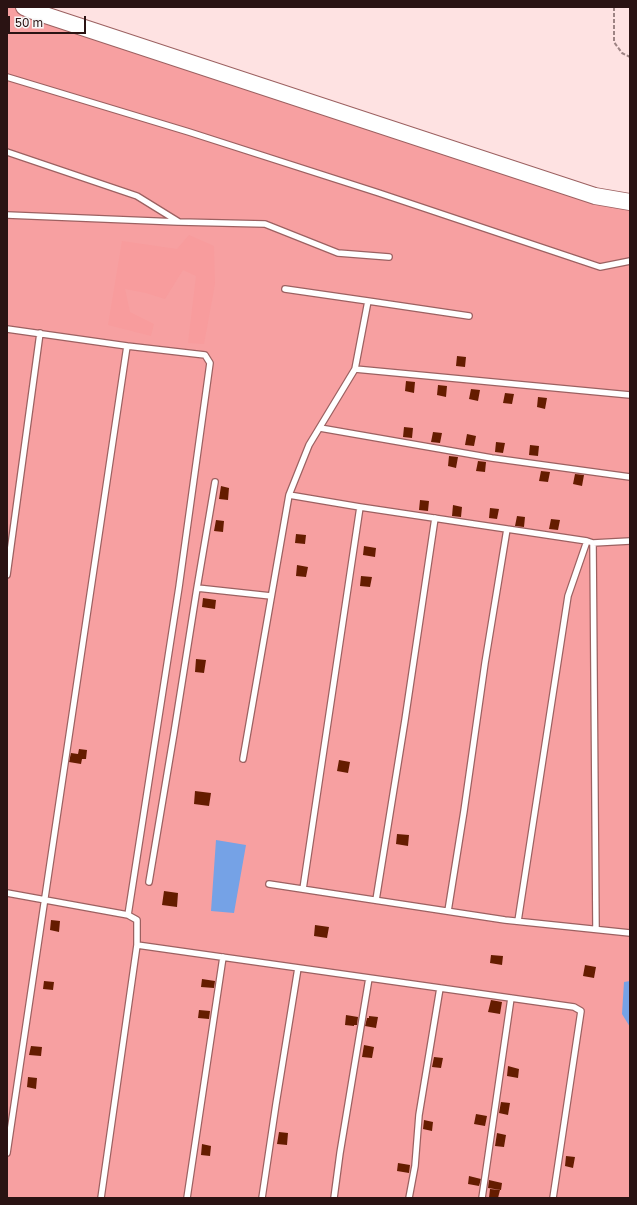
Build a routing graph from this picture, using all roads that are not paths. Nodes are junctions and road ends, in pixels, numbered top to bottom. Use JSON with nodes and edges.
{"nodes":[{"id":1,"x":24,"y":7,"type":"edge"},
{"id":2,"x":7,"y":77,"type":"edge"},
{"id":3,"x":7,"y":152,"type":"edge"},
{"id":4,"x":630,"y":202,"type":"edge"},
{"id":5,"x":7,"y":215,"type":"edge"},
{"id":6,"x":179,"y":222,"type":"junction"},
{"id":7,"x":389,"y":257,"type":"dead end"},
{"id":8,"x":630,"y":261,"type":"edge"},
{"id":9,"x":285,"y":289,"type":"dead end"},
{"id":10,"x":368,"y":301,"type":"junction"},
{"id":11,"x":469,"y":316,"type":"dead end"},
{"id":12,"x":7,"y":329,"type":"edge"},
{"id":13,"x":40,"y":333,"type":"junction"},
{"id":14,"x":127,"y":346,"type":"junction"},
{"id":15,"x":355,"y":368,"type":"junction"},
{"id":16,"x":630,"y":395,"type":"edge"},
{"id":17,"x":320,"y":428,"type":"junction"},
{"id":18,"x":630,"y":477,"type":"edge"},
{"id":19,"x":216,"y":482,"type":"dead end"},
{"id":20,"x":289,"y":495,"type":"junction"},
{"id":21,"x":360,"y":507,"type":"junction"},
{"id":22,"x":435,"y":518,"type":"junction"},
{"id":23,"x":507,"y":529,"type":"junction"},
{"id":24,"x":587,"y":541,"type":"junction"},
{"id":25,"x":630,"y":541,"type":"edge"},
{"id":26,"x":593,"y":544,"type":"junction"},
{"id":27,"x":7,"y":575,"type":"edge"},
{"id":28,"x":197,"y":588,"type":"junction"},
{"id":29,"x":271,"y":596,"type":"junction"},
{"id":30,"x":243,"y":760,"type":"dead end"},
{"id":31,"x":149,"y":882,"type":"dead end"},
{"id":32,"x":269,"y":884,"type":"dead end"},
{"id":33,"x":302,"y":889,"type":"junction"},
{"id":34,"x":7,"y":893,"type":"edge"},
{"id":35,"x":44,"y":900,"type":"junction"},
{"id":36,"x":376,"y":900,"type":"junction"},
{"id":37,"x":448,"y":911,"type":"junction"},
{"id":38,"x":128,"y":915,"type":"junction"},
{"id":39,"x":518,"y":921,"type":"junction"},
{"id":40,"x":596,"y":929,"type":"junction"},
{"id":41,"x":630,"y":933,"type":"edge"},
{"id":42,"x":137,"y":945,"type":"junction"},
{"id":43,"x":224,"y":957,"type":"junction"},
{"id":44,"x":298,"y":968,"type":"junction"},
{"id":45,"x":369,"y":978,"type":"junction"},
{"id":46,"x":440,"y":988,"type":"junction"},
{"id":47,"x":511,"y":998,"type":"junction"},
{"id":48,"x":7,"y":1154,"type":"edge"},
{"id":49,"x":101,"y":1198,"type":"edge"},
{"id":50,"x":187,"y":1198,"type":"edge"},
{"id":51,"x":262,"y":1198,"type":"edge"},
{"id":52,"x":334,"y":1198,"type":"edge"},
{"id":53,"x":409,"y":1198,"type":"edge"},
{"id":54,"x":482,"y":1198,"type":"edge"},
{"id":55,"x":553,"y":1198,"type":"edge"}],
"edges":[{"from":1,"to":4,"type":"street"},
{"from":2,"to":8,"type":"lane"},
{"from":3,"to":6,"type":"lane"},
{"from":5,"to":6,"type":"lane"},
{"from":6,"to":7,"type":"lane"},
{"from":9,"to":10,"type":"lane"},
{"from":10,"to":11,"type":"lane"},
{"from":10,"to":15,"type":"lane"},
{"from":12,"to":13,"type":"lane"},
{"from":13,"to":14,"type":"lane"},
{"from":13,"to":27,"type":"lane"},
{"from":14,"to":35,"type":"lane"},
{"from":14,"to":38,"type":"lane"},
{"from":15,"to":16,"type":"lane"},
{"from":15,"to":17,"type":"lane"},
{"from":17,"to":18,"type":"lane"},
{"from":17,"to":20,"type":"lane"},
{"from":19,"to":28,"type":"lane"},
{"from":20,"to":21,"type":"lane"},
{"from":20,"to":29,"type":"lane"},
{"from":21,"to":22,"type":"lane"},
{"from":21,"to":33,"type":"lane"},
{"from":22,"to":23,"type":"lane"},
{"from":22,"to":36,"type":"lane"},
{"from":23,"to":24,"type":"lane"},
{"from":23,"to":37,"type":"lane"},
{"from":24,"to":26,"type":"lane"},
{"from":24,"to":39,"type":"lane"},
{"from":25,"to":26,"type":"lane"},
{"from":26,"to":40,"type":"lane"},
{"from":28,"to":29,"type":"lane"},
{"from":28,"to":31,"type":"lane"},
{"from":29,"to":30,"type":"lane"},
{"from":32,"to":33,"type":"lane"},
{"from":33,"to":36,"type":"lane"},
{"from":34,"to":35,"type":"lane"},
{"from":35,"to":38,"type":"lane"},
{"from":35,"to":48,"type":"lane"},
{"from":36,"to":37,"type":"lane"},
{"from":37,"to":39,"type":"lane"},
{"from":38,"to":42,"type":"lane"},
{"from":39,"to":40,"type":"lane"},
{"from":40,"to":41,"type":"lane"},
{"from":42,"to":43,"type":"lane"},
{"from":42,"to":49,"type":"lane"},
{"from":43,"to":44,"type":"lane"},
{"from":43,"to":50,"type":"lane"},
{"from":44,"to":45,"type":"lane"},
{"from":44,"to":51,"type":"lane"},
{"from":45,"to":46,"type":"lane"},
{"from":45,"to":52,"type":"lane"},
{"from":46,"to":47,"type":"lane"},
{"from":46,"to":53,"type":"lane"},
{"from":47,"to":54,"type":"lane"},
{"from":47,"to":55,"type":"lane"}]}
